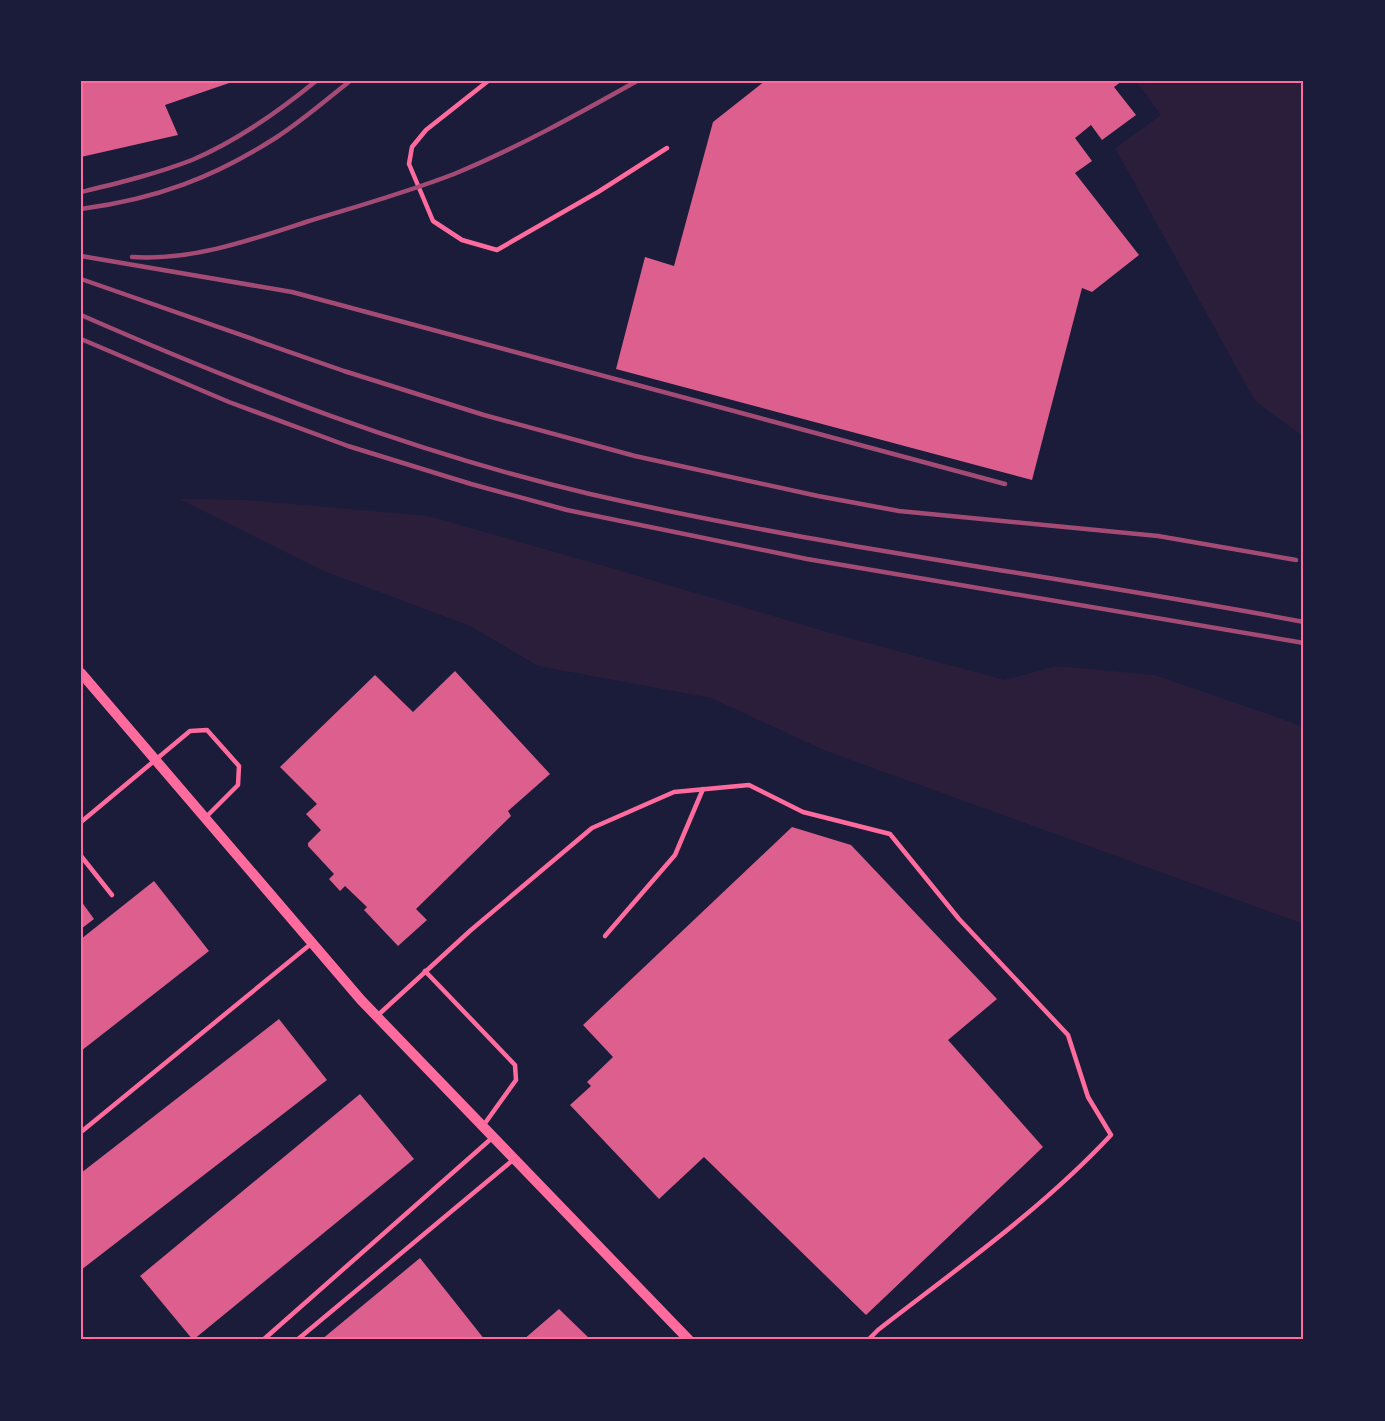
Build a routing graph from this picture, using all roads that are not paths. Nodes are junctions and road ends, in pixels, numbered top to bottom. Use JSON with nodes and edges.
{"nodes":[{"id":1,"x":488,"y":81,"type":"edge"},
{"id":2,"x":667,"y":148,"type":"dead end"},
{"id":3,"x":81,"y":673,"type":"edge"},
{"id":4,"x":155,"y":760,"type":"junction"},
{"id":5,"x":703,"y":789,"type":"junction"},
{"id":6,"x":205,"y":818,"type":"junction"},
{"id":7,"x":81,"y":822,"type":"edge"},
{"id":8,"x":81,"y":855,"type":"edge"},
{"id":9,"x":112,"y":895,"type":"dead end"},
{"id":10,"x":605,"y":936,"type":"dead end"},
{"id":11,"x":312,"y":943,"type":"junction"},
{"id":12,"x":425,"y":971,"type":"junction"},
{"id":13,"x":377,"y":1016,"type":"junction"},
{"id":14,"x":483,"y":1126,"type":"junction"},
{"id":15,"x":81,"y":1132,"type":"edge"},
{"id":16,"x":494,"y":1136,"type":"junction"},
{"id":17,"x":515,"y":1159,"type":"junction"},
{"id":18,"x":263,"y":1340,"type":"edge"},
{"id":19,"x":297,"y":1340,"type":"edge"},
{"id":20,"x":689,"y":1340,"type":"edge"},
{"id":21,"x":868,"y":1340,"type":"edge"}],
"edges":[{"from":1,"to":2,"type":"lane"},
{"from":3,"to":4,"type":"street"},
{"from":4,"to":6,"type":"street"},
{"from":4,"to":6,"type":"lane"},
{"from":4,"to":7,"type":"lane"},
{"from":5,"to":10,"type":"lane"},
{"from":5,"to":12,"type":"lane"},
{"from":5,"to":21,"type":"lane"},
{"from":6,"to":11,"type":"street"},
{"from":8,"to":9,"type":"lane"},
{"from":11,"to":13,"type":"street"},
{"from":11,"to":15,"type":"lane"},
{"from":12,"to":13,"type":"lane"},
{"from":12,"to":14,"type":"lane"},
{"from":13,"to":14,"type":"street"},
{"from":14,"to":16,"type":"street"},
{"from":16,"to":17,"type":"street"},
{"from":16,"to":18,"type":"lane"},
{"from":17,"to":19,"type":"lane"},
{"from":17,"to":20,"type":"street"}]}
